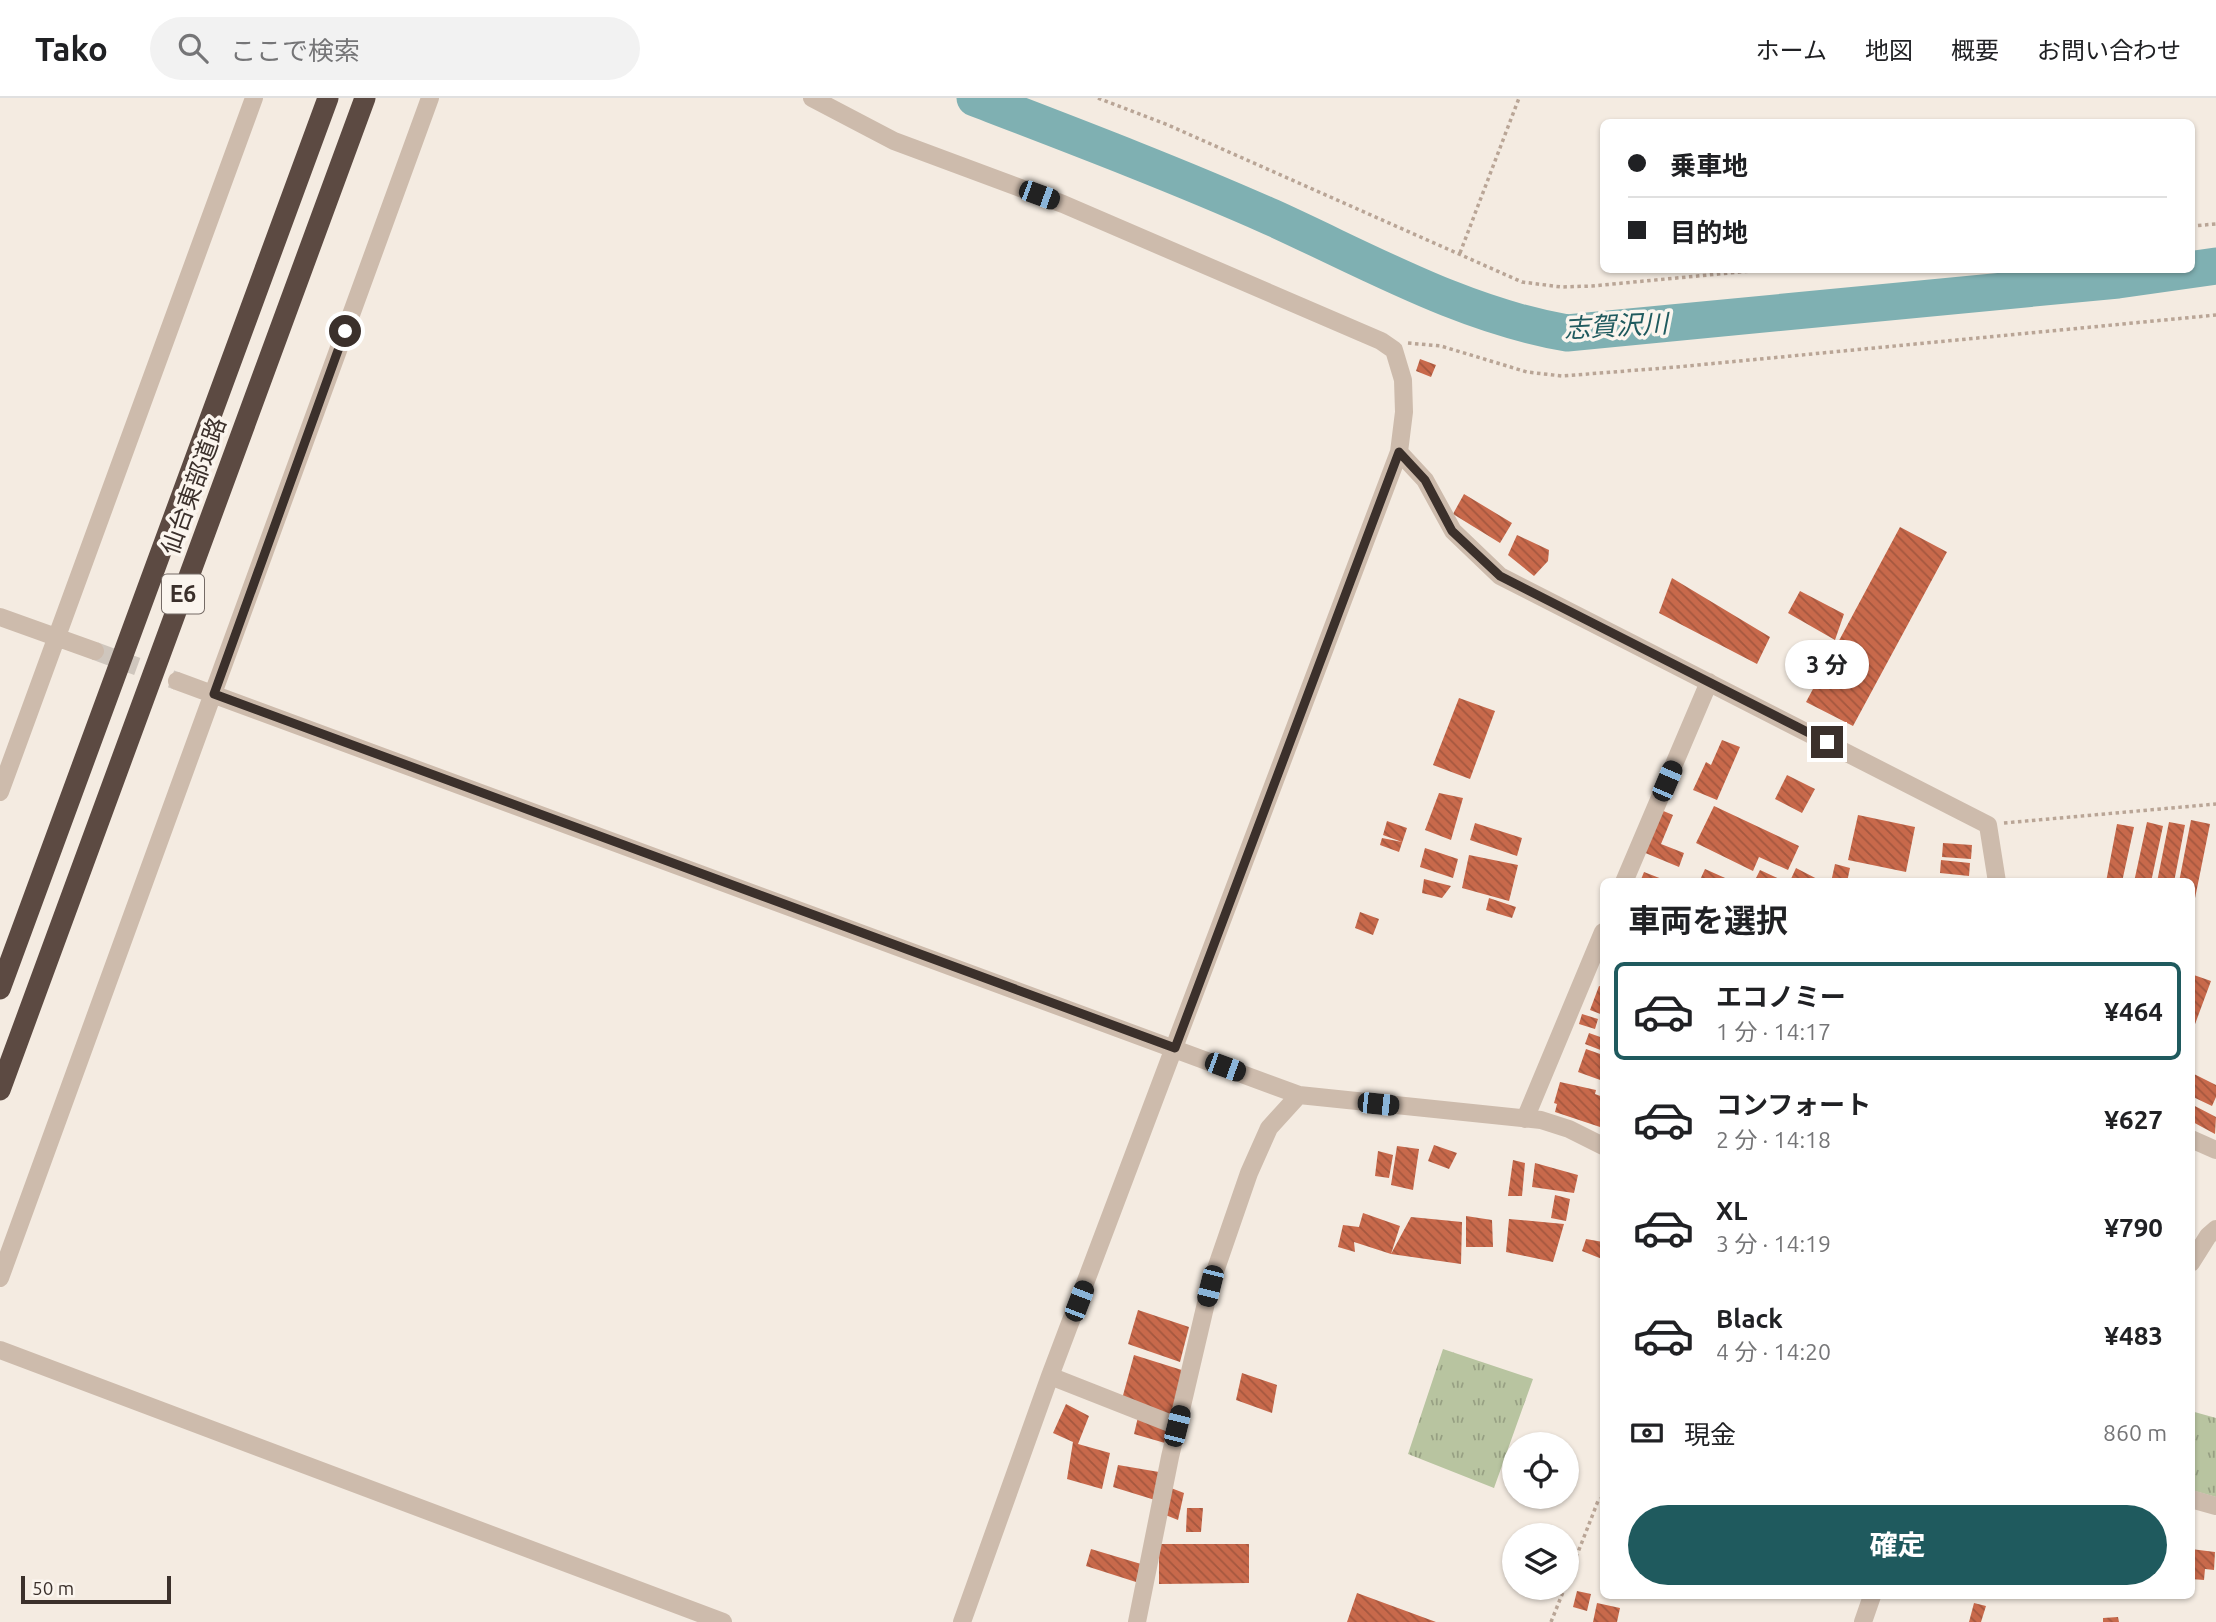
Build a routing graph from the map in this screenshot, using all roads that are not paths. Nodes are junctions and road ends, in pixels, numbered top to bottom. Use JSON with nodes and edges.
{"nodes":[{"id":1,"x":254,"y":98,"type":"edge"},
{"id":2,"x":328,"y":98,"type":"edge"},
{"id":3,"x":365,"y":98,"type":"edge"},
{"id":4,"x":429,"y":98,"type":"edge"},
{"id":5,"x":812,"y":98,"type":"edge"},
{"id":6,"x":1399,"y":452,"type":"junction"},
{"id":7,"x":0,"y":617,"type":"edge"},
{"id":8,"x":57,"y":638,"type":"junction"},
{"id":9,"x":95,"y":651,"type":"tunnel mouth"},
{"id":10,"x":177,"y":681,"type":"tunnel mouth"},
{"id":11,"x":1709,"y":682,"type":"junction"},
{"id":12,"x":214,"y":694,"type":"junction"},
{"id":13,"x":0,"y":792,"type":"edge"},
{"id":14,"x":1625,"y":878,"type":"edge"},
{"id":15,"x":1996,"y":878,"type":"edge"},
{"id":16,"x":1600,"y":939,"type":"edge"},
{"id":17,"x":0,"y":989,"type":"edge"},
{"id":18,"x":1175,"y":1048,"type":"junction"},
{"id":19,"x":0,"y":1090,"type":"edge"},
{"id":20,"x":1299,"y":1095,"type":"junction"},
{"id":21,"x":1525,"y":1119,"type":"junction"},
{"id":22,"x":2195,"y":1141,"type":"edge"},
{"id":23,"x":1600,"y":1144,"type":"edge"},
{"id":24,"x":2216,"y":1150,"type":"edge"},
{"id":25,"x":2216,"y":1229,"type":"edge"},
{"id":26,"x":2195,"y":1256,"type":"edge"},
{"id":27,"x":0,"y":1278,"type":"edge"},
{"id":28,"x":0,"y":1350,"type":"edge"},
{"id":29,"x":1050,"y":1376,"type":"junction"},
{"id":30,"x":1177,"y":1426,"type":"junction"},
{"id":31,"x":2195,"y":1500,"type":"edge"},
{"id":32,"x":2216,"y":1506,"type":"edge"},
{"id":33,"x":1871,"y":1599,"type":"edge"},
{"id":34,"x":723,"y":1622,"type":"edge"},
{"id":35,"x":962,"y":1622,"type":"edge"},
{"id":36,"x":1137,"y":1622,"type":"edge"},
{"id":37,"x":1863,"y":1622,"type":"edge"}],
"edges":[{"from":1,"to":8,"type":"street"},
{"from":2,"to":17,"type":"highway","name":"仙台東部道路","number":"E6"},
{"from":3,"to":19,"type":"highway","name":"仙台東部道路","number":"E6"},
{"from":4,"to":12,"type":"street"},
{"from":5,"to":6,"type":"street"},
{"from":6,"to":11,"type":"street"},
{"from":6,"to":18,"type":"street"},
{"from":7,"to":8,"type":"street"},
{"from":8,"to":9,"type":"street"},
{"from":8,"to":13,"type":"street"},
{"from":10,"to":12,"type":"street"},
{"from":11,"to":14,"type":"street"},
{"from":11,"to":15,"type":"street"},
{"from":12,"to":18,"type":"street"},
{"from":12,"to":27,"type":"street"},
{"from":16,"to":21,"type":"street"},
{"from":18,"to":20,"type":"street"},
{"from":18,"to":29,"type":"street"},
{"from":20,"to":21,"type":"street"},
{"from":20,"to":30,"type":"street"},
{"from":21,"to":23,"type":"street"},
{"from":22,"to":24,"type":"street"},
{"from":25,"to":26,"type":"street"},
{"from":28,"to":34,"type":"street"},
{"from":29,"to":30,"type":"street"},
{"from":29,"to":35,"type":"street"},
{"from":30,"to":36,"type":"street"},
{"from":31,"to":32,"type":"street"},
{"from":33,"to":37,"type":"street"}]}
